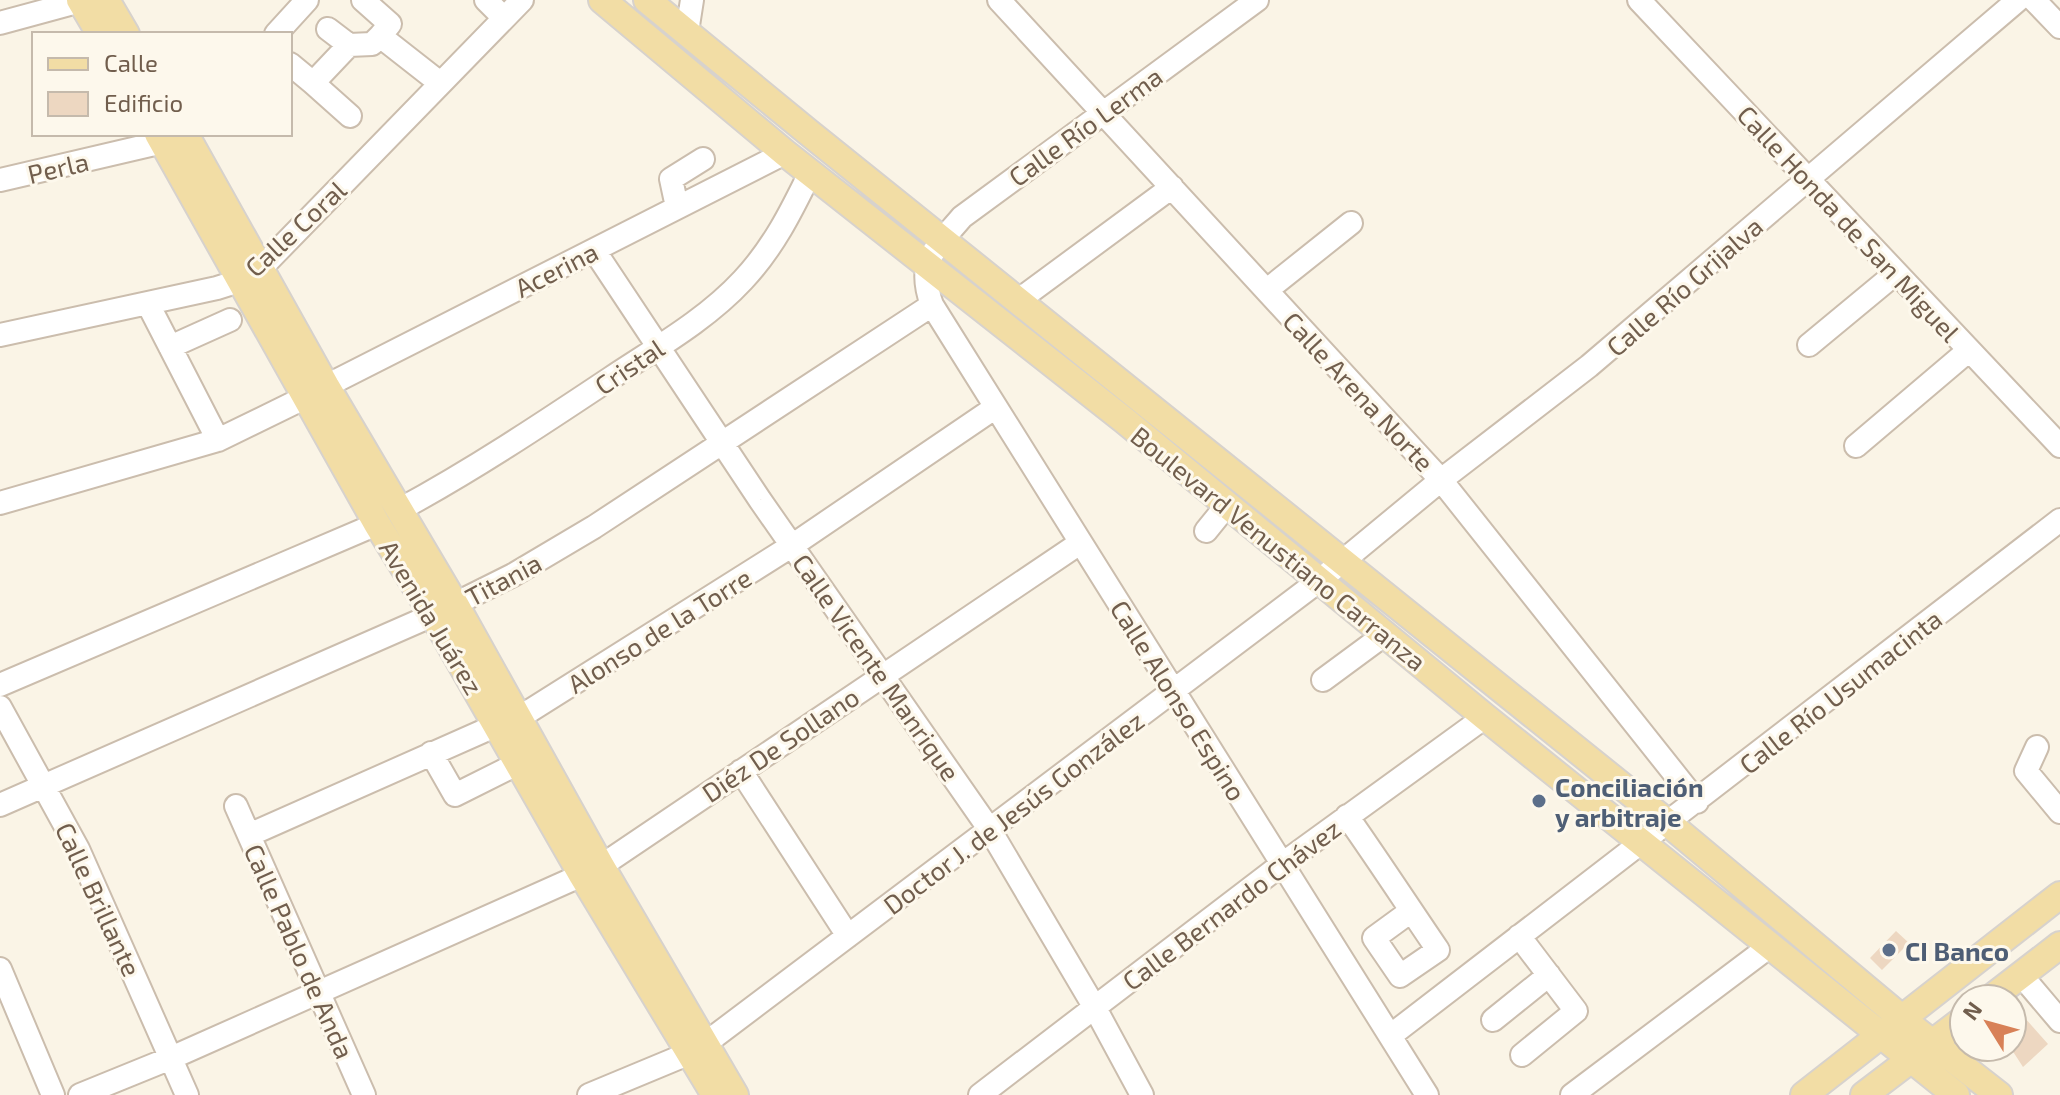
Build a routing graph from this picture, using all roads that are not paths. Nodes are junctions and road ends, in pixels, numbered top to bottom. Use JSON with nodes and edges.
{"nodes":[{"id":1,"x":80,"y":0,"type":"edge"},
{"id":2,"x":106,"y":0,"type":"edge"},
{"id":3,"x":307,"y":0,"type":"edge"},
{"id":4,"x":363,"y":0,"type":"edge"},
{"id":5,"x":486,"y":0,"type":"edge"},
{"id":6,"x":522,"y":0,"type":"edge"},
{"id":7,"x":602,"y":0,"type":"edge"},
{"id":8,"x":647,"y":0,"type":"edge"},
{"id":9,"x":692,"y":0,"type":"edge"},
{"id":10,"x":999,"y":0,"type":"edge"},
{"id":11,"x":1257,"y":0,"type":"edge"},
{"id":12,"x":1639,"y":0,"type":"edge"},
{"id":13,"x":2018,"y":0,"type":"edge"},
{"id":14,"x":2034,"y":0,"type":"edge"},
{"id":15,"x":504,"y":18,"type":"junction"},
{"id":16,"x":0,"y":23,"type":"edge"},
{"id":17,"x":2060,"y":27,"type":"edge"},
{"id":18,"x":328,"y":29,"type":"dead end"},
{"id":19,"x":99,"y":32,"type":"edge"},
{"id":20,"x":125,"y":32,"type":"edge"},
{"id":21,"x":278,"y":32,"type":"edge"},
{"id":22,"x":687,"y":32,"type":"junction"},
{"id":23,"x":380,"y":36,"type":"junction"},
{"id":24,"x":349,"y":45,"type":"junction"},
{"id":25,"x":292,"y":66,"type":"edge"},
{"id":26,"x":313,"y":83,"type":"junction"},
{"id":27,"x":440,"y":83,"type":"junction"},
{"id":28,"x":1104,"y":111,"type":"junction"},
{"id":29,"x":350,"y":116,"type":"dead end"},
{"id":30,"x":175,"y":136,"type":"edge"},
{"id":31,"x":785,"y":153,"type":"junction"},
{"id":32,"x":703,"y":159,"type":"dead end"},
{"id":33,"x":810,"y":173,"type":"junction"},
{"id":34,"x":1809,"y":178,"type":"junction"},
{"id":35,"x":0,"y":180,"type":"edge"},
{"id":36,"x":1172,"y":187,"type":"junction"},
{"id":37,"x":677,"y":207,"type":"junction"},
{"id":38,"x":1351,"y":223,"type":"dead end"},
{"id":39,"x":943,"y":240,"type":"junction"},
{"id":40,"x":594,"y":250,"type":"junction"},
{"id":41,"x":926,"y":264,"type":"junction"},
{"id":42,"x":1896,"y":273,"type":"junction"},
{"id":43,"x":250,"y":274,"type":"junction"},
{"id":44,"x":1267,"y":290,"type":"junction"},
{"id":45,"x":1019,"y":300,"type":"junction"},
{"id":46,"x":148,"y":304,"type":"junction"},
{"id":47,"x":932,"y":305,"type":"junction"},
{"id":48,"x":230,"y":320,"type":"dead end"},
{"id":49,"x":0,"y":335,"type":"edge"},
{"id":50,"x":1809,"y":345,"type":"dead end"},
{"id":51,"x":660,"y":346,"type":"junction"},
{"id":52,"x":170,"y":347,"type":"junction"},
{"id":53,"x":1968,"y":351,"type":"junction"},
{"id":54,"x":315,"y":392,"type":"junction"},
{"id":55,"x":996,"y":407,"type":"junction"},
{"id":56,"x":218,"y":440,"type":"junction"},
{"id":57,"x":724,"y":442,"type":"junction"},
{"id":58,"x":1856,"y":446,"type":"dead end"},
{"id":59,"x":2060,"y":446,"type":"edge"},
{"id":60,"x":1441,"y":480,"type":"junction"},
{"id":61,"x":0,"y":503,"type":"edge"},
{"id":62,"x":1227,"y":505,"type":"junction"},
{"id":63,"x":388,"y":517,"type":"junction"},
{"id":64,"x":2060,"y":520,"type":"edge"},
{"id":65,"x":1206,"y":531,"type":"dead end"},
{"id":66,"x":1080,"y":543,"type":"junction"},
{"id":67,"x":793,"y":545,"type":"junction"},
{"id":68,"x":1341,"y":563,"type":"junction"},
{"id":69,"x":1320,"y":580,"type":"junction"},
{"id":70,"x":444,"y":609,"type":"junction"},
{"id":71,"x":1384,"y":635,"type":"junction"},
{"id":72,"x":883,"y":674,"type":"junction"},
{"id":73,"x":1323,"y":680,"type":"dead end"},
{"id":74,"x":0,"y":685,"type":"edge"},
{"id":75,"x":1174,"y":692,"type":"junction"},
{"id":76,"x":0,"y":707,"type":"edge"},
{"id":77,"x":1485,"y":717,"type":"junction"},
{"id":78,"x":508,"y":721,"type":"junction"},
{"id":79,"x":2037,"y":747,"type":"dead end"},
{"id":80,"x":431,"y":753,"type":"junction"},
{"id":81,"x":519,"y":763,"type":"junction"},
{"id":82,"x":741,"y":771,"type":"junction"},
{"id":83,"x":45,"y":785,"type":"junction"},
{"id":84,"x":1697,"y":802,"type":"junction"},
{"id":85,"x":0,"y":805,"type":"edge"},
{"id":86,"x":236,"y":806,"type":"dead end"},
{"id":87,"x":2060,"y":812,"type":"edge"},
{"id":88,"x":1347,"y":816,"type":"junction"},
{"id":89,"x":1668,"y":823,"type":"junction"},
{"id":90,"x":990,"y":830,"type":"junction"},
{"id":91,"x":249,"y":835,"type":"junction"},
{"id":92,"x":1642,"y":841,"type":"junction"},
{"id":93,"x":1281,"y":865,"type":"junction"},
{"id":94,"x":592,"y":870,"type":"junction"},
{"id":95,"x":2060,"y":895,"type":"edge"},
{"id":96,"x":1411,"y":911,"type":"dead end"},
{"id":97,"x":848,"y":936,"type":"junction"},
{"id":98,"x":1519,"y":936,"type":"junction"},
{"id":99,"x":2060,"y":945,"type":"edge"},
{"id":100,"x":1770,"y":946,"type":"junction"},
{"id":101,"x":0,"y":969,"type":"edge"},
{"id":102,"x":1549,"y":975,"type":"junction"},
{"id":103,"x":2021,"y":975,"type":"junction"},
{"id":104,"x":2011,"y":983,"type":"edge"},
{"id":105,"x":320,"y":993,"type":"junction"},
{"id":106,"x":1095,"y":1008,"type":"junction"},
{"id":107,"x":1902,"y":1018,"type":"junction"},
{"id":108,"x":1493,"y":1020,"type":"dead end"},
{"id":109,"x":2060,"y":1021,"type":"edge"},
{"id":110,"x":1948,"y":1031,"type":"edge"},
{"id":111,"x":1881,"y":1034,"type":"junction"},
{"id":112,"x":1390,"y":1036,"type":"junction"},
{"id":113,"x":1933,"y":1043,"type":"junction"},
{"id":114,"x":698,"y":1048,"type":"junction"},
{"id":115,"x":1522,"y":1055,"type":"dead end"},
{"id":116,"x":171,"y":1058,"type":"junction"},
{"id":117,"x":1911,"y":1059,"type":"junction"},
{"id":118,"x":53,"y":1095,"type":"edge"},
{"id":119,"x":80,"y":1095,"type":"edge"},
{"id":120,"x":187,"y":1095,"type":"edge"},
{"id":121,"x":364,"y":1095,"type":"edge"},
{"id":122,"x":589,"y":1095,"type":"edge"},
{"id":123,"x":715,"y":1095,"type":"edge"},
{"id":124,"x":735,"y":1095,"type":"edge"},
{"id":125,"x":980,"y":1095,"type":"edge"},
{"id":126,"x":1142,"y":1095,"type":"edge"},
{"id":127,"x":1427,"y":1095,"type":"edge"},
{"id":128,"x":1572,"y":1095,"type":"edge"},
{"id":129,"x":1804,"y":1095,"type":"edge"},
{"id":130,"x":1864,"y":1095,"type":"edge"},
{"id":131,"x":1956,"y":1095,"type":"edge"},
{"id":132,"x":1999,"y":1095,"type":"edge"}],
"edges":[{"from":1,"to":16,"type":"street"},
{"from":1,"to":19,"type":"main road"},
{"from":2,"to":20,"type":"main road"},
{"from":3,"to":21,"type":"street"},
{"from":4,"to":23,"type":"street"},
{"from":5,"to":15,"type":"street"},
{"from":6,"to":15,"type":"street","name":"Calle Coral"},
{"from":7,"to":31,"type":"main road","name":"Boulevard Venustiano Carranza"},
{"from":8,"to":22,"type":"main road","name":"Boulevard Venustiano Carranza"},
{"from":9,"to":22,"type":"street"},
{"from":10,"to":28,"type":"street","name":"Calle Arena Norte"},
{"from":11,"to":28,"type":"street","name":"Calle Río Lerma"},
{"from":12,"to":34,"type":"street","name":"Calle Honda de San Miguel"},
{"from":13,"to":34,"type":"street","name":"Calle Río Grijalva"},
{"from":14,"to":17,"type":"street"},
{"from":15,"to":27,"type":"street","name":"Calle Coral"},
{"from":18,"to":24,"type":"street"},
{"from":22,"to":39,"type":"main road","name":"Boulevard Venustiano Carranza"},
{"from":23,"to":24,"type":"street"},
{"from":23,"to":27,"type":"street"},
{"from":24,"to":26,"type":"street"},
{"from":25,"to":26,"type":"street"},
{"from":26,"to":29,"type":"street"},
{"from":27,"to":43,"type":"street","name":"Calle Coral"},
{"from":28,"to":36,"type":"street","name":"Calle Arena Norte"},
{"from":28,"to":39,"type":"street","name":"Calle Río Lerma"},
{"from":30,"to":35,"type":"street","name":"Perla"},
{"from":30,"to":43,"type":"main road","name":"Avenida Juárez"},
{"from":31,"to":33,"type":"main road","name":"Boulevard Venustiano Carranza"},
{"from":31,"to":37,"type":"street","name":"Acerina"},
{"from":32,"to":37,"type":"street"},
{"from":33,"to":41,"type":"main road","name":"Boulevard Venustiano Carranza"},
{"from":33,"to":51,"type":"street","name":"Cristal"},
{"from":34,"to":42,"type":"street","name":"Calle Honda de San Miguel"},
{"from":34,"to":60,"type":"street","name":"Calle Río Grijalva"},
{"from":36,"to":44,"type":"street","name":"Calle Arena Norte"},
{"from":36,"to":45,"type":"street"},
{"from":37,"to":40,"type":"street","name":"Acerina"},
{"from":38,"to":44,"type":"street"},
{"from":39,"to":41,"type":"street","name":"Calle Río Lerma"},
{"from":39,"to":45,"type":"main road","name":"Boulevard Venustiano Carranza"},
{"from":40,"to":51,"type":"street","name":"Calle Vicente Manrique"},
{"from":40,"to":54,"type":"street","name":"Acerina"},
{"from":41,"to":47,"type":"street"},
{"from":41,"to":62,"type":"main road","name":"Boulevard Venustiano Carranza"},
{"from":42,"to":50,"type":"street"},
{"from":42,"to":53,"type":"street","name":"Calle Honda de San Miguel"},
{"from":43,"to":46,"type":"street","name":"Calle Coral"},
{"from":43,"to":54,"type":"main road","name":"Avenida Juárez"},
{"from":44,"to":60,"type":"street","name":"Calle Arena Norte"},
{"from":45,"to":68,"type":"main road","name":"Boulevard Venustiano Carranza"},
{"from":46,"to":49,"type":"street","name":"Calle Coral"},
{"from":46,"to":52,"type":"street"},
{"from":47,"to":55,"type":"street","name":"Calle Alonso Espino"},
{"from":47,"to":57,"type":"street","name":"Titania"},
{"from":48,"to":52,"type":"street"},
{"from":51,"to":57,"type":"street","name":"Calle Vicente Manrique"},
{"from":51,"to":63,"type":"street","name":"Cristal"},
{"from":52,"to":56,"type":"street"},
{"from":53,"to":58,"type":"street"},
{"from":53,"to":59,"type":"street","name":"Calle Honda de San Miguel"},
{"from":54,"to":56,"type":"street","name":"Acerina"},
{"from":54,"to":63,"type":"main road","name":"Avenida Juárez"},
{"from":55,"to":66,"type":"street","name":"Calle Alonso Espino"},
{"from":55,"to":67,"type":"street","name":"Alonso de la Torre"},
{"from":56,"to":61,"type":"street","name":"Acerina"},
{"from":57,"to":67,"type":"street","name":"Calle Vicente Manrique"},
{"from":57,"to":70,"type":"street","name":"Titania"},
{"from":60,"to":68,"type":"street","name":"Calle Río Grijalva"},
{"from":60,"to":84,"type":"street","name":"Calle Arena Norte"},
{"from":62,"to":65,"type":"street"},
{"from":62,"to":69,"type":"main road","name":"Boulevard Venustiano Carranza"},
{"from":63,"to":70,"type":"main road","name":"Avenida Juárez"},
{"from":63,"to":74,"type":"street","name":"Cristal"},
{"from":64,"to":84,"type":"street","name":"Calle Río Usumacinta"},
{"from":66,"to":72,"type":"street","name":"Diéz De Sollano"},
{"from":66,"to":75,"type":"street","name":"Calle Alonso Espino"},
{"from":67,"to":72,"type":"street","name":"Calle Vicente Manrique"},
{"from":67,"to":78,"type":"street","name":"Alonso de la Torre"},
{"from":68,"to":69,"type":"street","name":"Calle Río Grijalva"},
{"from":68,"to":89,"type":"main road","name":"Boulevard Venustiano Carranza"},
{"from":69,"to":71,"type":"main road","name":"Boulevard Venustiano Carranza"},
{"from":69,"to":75,"type":"street","name":"Doctor J. de Jesús González"},
{"from":70,"to":78,"type":"main road","name":"Avenida Juárez"},
{"from":70,"to":83,"type":"street","name":"Titania"},
{"from":71,"to":73,"type":"street"},
{"from":71,"to":77,"type":"main road","name":"Boulevard Venustiano Carranza"},
{"from":72,"to":82,"type":"street","name":"Diéz De Sollano"},
{"from":72,"to":90,"type":"street","name":"Calle Vicente Manrique"},
{"from":75,"to":90,"type":"street","name":"Doctor J. de Jesús González"},
{"from":75,"to":93,"type":"street","name":"Calle Alonso Espino"},
{"from":76,"to":83,"type":"street","name":"Calle Brillante"},
{"from":77,"to":88,"type":"street","name":"Calle Bernardo Chávez"},
{"from":77,"to":92,"type":"main road","name":"Boulevard Venustiano Carranza"},
{"from":78,"to":80,"type":"street","name":"Alonso de la Torre"},
{"from":78,"to":81,"type":"main road","name":"Avenida Juárez"},
{"from":78,"to":94,"type":"main road","name":"Avenida Juárez"},
{"from":79,"to":87,"type":"street"},
{"from":80,"to":81,"type":"street"},
{"from":80,"to":91,"type":"street","name":"Alonso de la Torre"},
{"from":81,"to":94,"type":"main road","name":"Avenida Juárez"},
{"from":82,"to":94,"type":"street","name":"Diéz De Sollano"},
{"from":82,"to":97,"type":"street"},
{"from":83,"to":85,"type":"street","name":"Titania"},
{"from":83,"to":116,"type":"street","name":"Calle Brillante"},
{"from":84,"to":89,"type":"street","name":"Calle Río Usumacinta"},
{"from":86,"to":91,"type":"street","name":"Calle Pablo de Anda"},
{"from":88,"to":93,"type":"street","name":"Calle Bernardo Chávez"},
{"from":88,"to":96,"type":"street"},
{"from":89,"to":92,"type":"street","name":"Calle Río Usumacinta"},
{"from":89,"to":107,"type":"main road","name":"Boulevard Venustiano Carranza"},
{"from":90,"to":97,"type":"street","name":"Doctor J. de Jesús González"},
{"from":90,"to":106,"type":"street","name":"Calle Vicente Manrique"},
{"from":91,"to":105,"type":"street","name":"Calle Pablo de Anda"},
{"from":92,"to":98,"type":"street","name":"Calle Río Usumacinta"},
{"from":92,"to":100,"type":"main road","name":"Boulevard Venustiano Carranza"},
{"from":93,"to":106,"type":"street","name":"Calle Bernardo Chávez"},
{"from":93,"to":112,"type":"street","name":"Calle Alonso Espino"},
{"from":94,"to":105,"type":"street","name":"Diéz De Sollano"},
{"from":94,"to":114,"type":"main road","name":"Avenida Juárez"},
{"from":95,"to":107,"type":"main road"},
{"from":97,"to":114,"type":"street","name":"Doctor J. de Jesús González"},
{"from":98,"to":102,"type":"street"},
{"from":98,"to":112,"type":"street","name":"Calle Río Usumacinta"},
{"from":99,"to":103,"type":"main road"},
{"from":100,"to":111,"type":"main road","name":"Boulevard Venustiano Carranza"},
{"from":100,"to":128,"type":"street"},
{"from":101,"to":118,"type":"street"},
{"from":102,"to":108,"type":"street"},
{"from":102,"to":115,"type":"street"},
{"from":103,"to":104,"type":"main road"},
{"from":103,"to":109,"type":"street"},
{"from":105,"to":116,"type":"street","name":"Diéz De Sollano"},
{"from":105,"to":121,"type":"street","name":"Calle Pablo de Anda"},
{"from":106,"to":125,"type":"street","name":"Calle Bernardo Chávez"},
{"from":106,"to":126,"type":"street","name":"Calle Vicente Manrique"},
{"from":107,"to":111,"type":"main road"},
{"from":107,"to":113,"type":"main road","name":"Boulevard Venustiano Carranza"},
{"from":110,"to":113,"type":"main road"},
{"from":111,"to":117,"type":"main road","name":"Boulevard Venustiano Carranza"},
{"from":111,"to":129,"type":"main road"},
{"from":112,"to":127,"type":"street","name":"Calle Alonso Espino"},
{"from":113,"to":117,"type":"main road"},
{"from":113,"to":132,"type":"main road","name":"Boulevard Venustiano Carranza"},
{"from":114,"to":122,"type":"street","name":"Doctor J. de Jesús González"},
{"from":114,"to":123,"type":"main road","name":"Avenida Juárez"},
{"from":114,"to":124,"type":"main road","name":"Avenida Juárez"},
{"from":116,"to":119,"type":"street","name":"Diéz De Sollano"},
{"from":116,"to":120,"type":"street","name":"Calle Brillante"},
{"from":117,"to":130,"type":"main road"},
{"from":117,"to":131,"type":"main road","name":"Boulevard Venustiano Carranza"}]}
